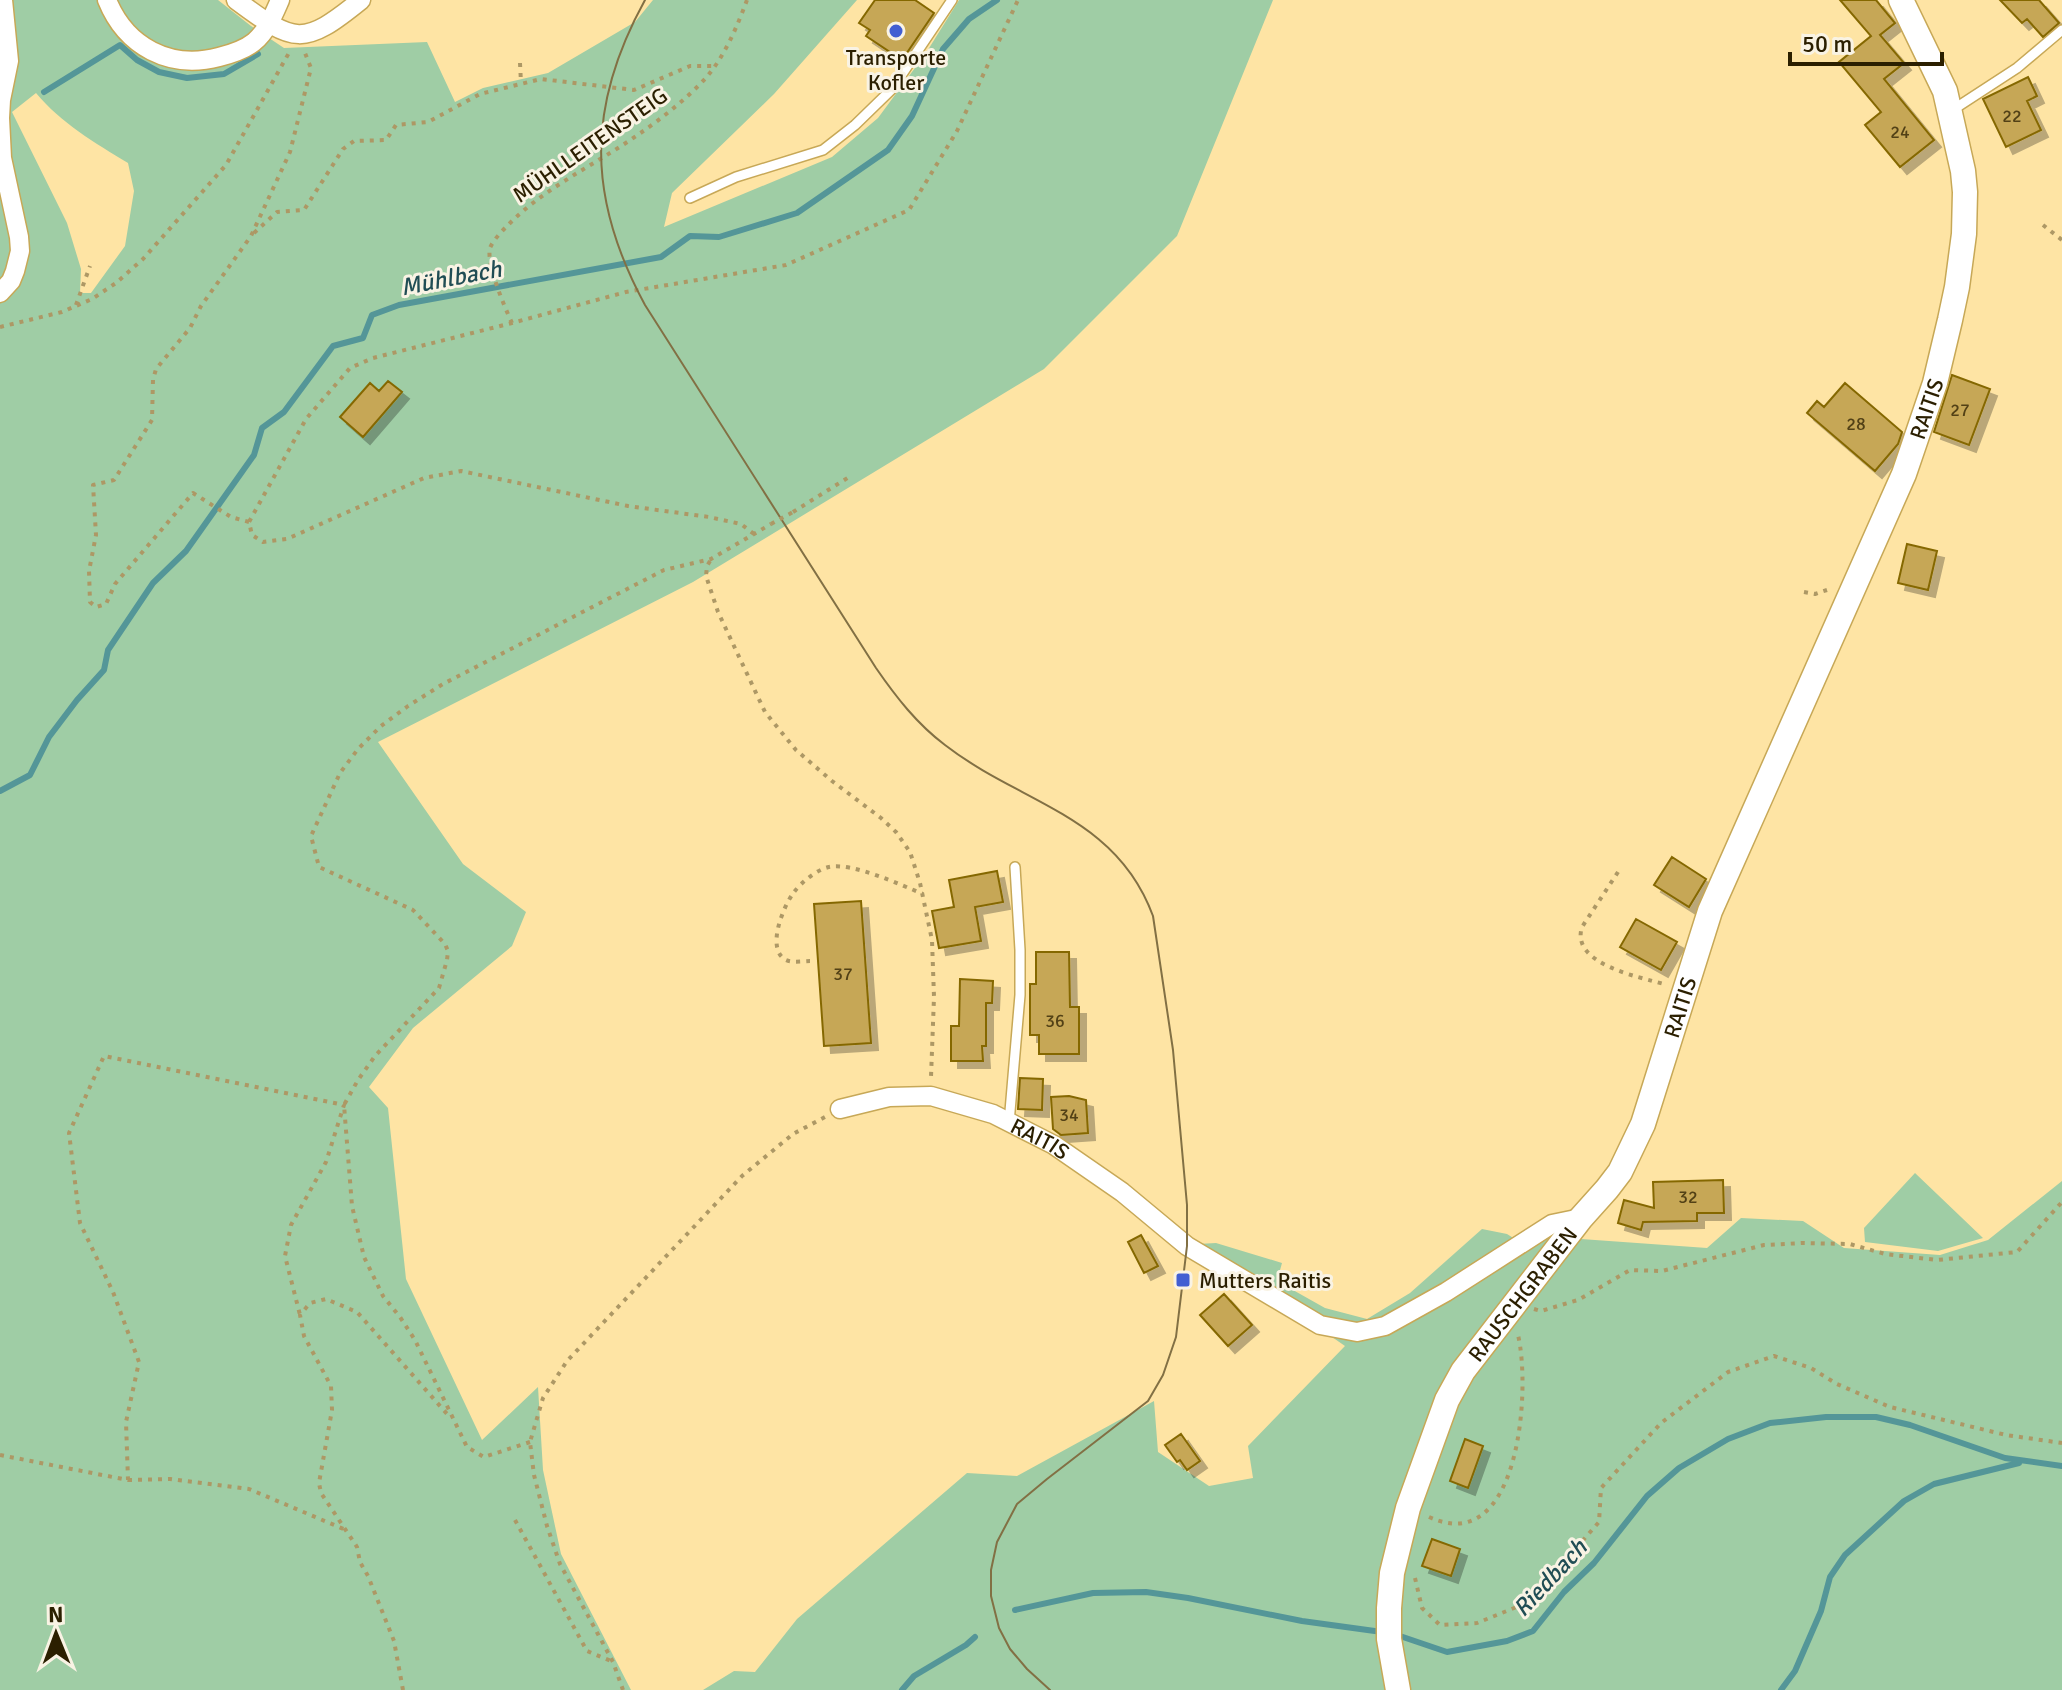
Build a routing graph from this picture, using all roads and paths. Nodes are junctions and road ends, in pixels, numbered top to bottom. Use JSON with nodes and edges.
{"nodes":[{"id":1,"x":3,"y":0,"type":"edge"},
{"id":2,"x":107,"y":0,"type":"edge"},
{"id":3,"x":236,"y":0,"type":"edge"},
{"id":4,"x":280,"y":0,"type":"edge"},
{"id":5,"x":361,"y":0,"type":"edge"},
{"id":6,"x":747,"y":0,"type":"edge"},
{"id":7,"x":952,"y":0,"type":"edge"},
{"id":8,"x":1018,"y":0,"type":"edge"},
{"id":9,"x":1901,"y":0,"type":"edge"},
{"id":10,"x":269,"y":25,"type":"junction"},
{"id":11,"x":2062,"y":30,"type":"edge"},
{"id":12,"x":299,"y":35,"type":"junction"},
{"id":13,"x":520,"y":63,"type":"dead end"},
{"id":14,"x":716,"y":66,"type":"junction"},
{"id":15,"x":521,"y":83,"type":"junction"},
{"id":16,"x":1951,"y":111,"type":"junction"},
{"id":17,"x":690,"y":198,"type":"dead end"},
{"id":18,"x":2043,"y":225,"type":"dead end"},
{"id":19,"x":251,"y":236,"type":"junction"},
{"id":20,"x":2062,"y":240,"type":"edge"},
{"id":21,"x":90,"y":266,"type":"dead end"},
{"id":22,"x":0,"y":293,"type":"edge"},
{"id":23,"x":76,"y":306,"type":"junction"},
{"id":24,"x":512,"y":323,"type":"junction"},
{"id":25,"x":0,"y":327,"type":"edge"},
{"id":26,"x":849,"y":477,"type":"dead end"},
{"id":27,"x":249,"y":522,"type":"junction"},
{"id":28,"x":754,"y":534,"type":"junction"},
{"id":29,"x":711,"y":559,"type":"junction"},
{"id":30,"x":1015,"y":867,"type":"dead end"},
{"id":31,"x":1618,"y":872,"type":"dead end"},
{"id":32,"x":923,"y":894,"type":"junction"},
{"id":33,"x":810,"y":961,"type":"dead end"},
{"id":34,"x":1685,"y":991,"type":"junction"},
{"id":35,"x":931,"y":1096,"type":"junction"},
{"id":36,"x":344,"y":1105,"type":"junction"},
{"id":37,"x":840,"y":1109,"type":"joint"},
{"id":38,"x":1009,"y":1123,"type":"junction"},
{"id":39,"x":2062,"y":1202,"type":"edge"},
{"id":40,"x":1581,"y":1218,"type":"junction"},
{"id":41,"x":1512,"y":1307,"type":"junction"},
{"id":42,"x":300,"y":1315,"type":"junction"},
{"id":43,"x":452,"y":1420,"type":"junction"},
{"id":44,"x":530,"y":1442,"type":"junction"},
{"id":45,"x":2062,"y":1443,"type":"edge"},
{"id":46,"x":0,"y":1455,"type":"edge"},
{"id":47,"x":128,"y":1480,"type":"junction"},
{"id":48,"x":1408,"y":1508,"type":"junction"},
{"id":49,"x":515,"y":1520,"type":"dead end"},
{"id":50,"x":348,"y":1531,"type":"junction"},
{"id":51,"x":1413,"y":1567,"type":"dead end"},
{"id":52,"x":613,"y":1662,"type":"junction"},
{"id":53,"x":403,"y":1690,"type":"edge"},
{"id":54,"x":623,"y":1690,"type":"edge"},
{"id":55,"x":1398,"y":1690,"type":"edge"}],
"edges":[{"from":1,"to":22,"type":"street"},
{"from":2,"to":10,"type":"street"},
{"from":3,"to":10,"type":"street"},
{"from":4,"to":10,"type":"street"},
{"from":5,"to":12,"type":"street"},
{"from":6,"to":14,"type":"path","name":"MÜHLLEITENSTEIG"},
{"from":7,"to":17,"type":"lane"},
{"from":8,"to":24,"type":"path"},
{"from":9,"to":16,"type":"street","name":"RAITIS"},
{"from":10,"to":12,"type":"street"},
{"from":11,"to":16,"type":"lane"},
{"from":12,"to":19,"type":"path"},
{"from":12,"to":23,"type":"path"},
{"from":13,"to":15,"type":"path"},
{"from":14,"to":15,"type":"path"},
{"from":14,"to":24,"type":"path","name":"MÜHLLEITENSTEIG"},
{"from":15,"to":19,"type":"path"},
{"from":16,"to":34,"type":"street","name":"RAITIS"},
{"from":18,"to":20,"type":"path"},
{"from":19,"to":27,"type":"path"},
{"from":21,"to":23,"type":"path"},
{"from":23,"to":25,"type":"path"},
{"from":24,"to":27,"type":"path"},
{"from":26,"to":28,"type":"path","bridge":true},
{"from":27,"to":28,"type":"path"},
{"from":28,"to":29,"type":"path"},
{"from":29,"to":32,"type":"path"},
{"from":29,"to":36,"type":"path"},
{"from":30,"to":38,"type":"lane"},
{"from":31,"to":34,"type":"path"},
{"from":32,"to":33,"type":"path"},
{"from":32,"to":35,"type":"path"},
{"from":34,"to":40,"type":"street","name":"RAITIS"},
{"from":35,"to":37,"type":"street","name":"RAITIS"},
{"from":35,"to":38,"type":"street","name":"RAITIS"},
{"from":36,"to":42,"type":"path"},
{"from":36,"to":43,"type":"path"},
{"from":36,"to":47,"type":"path"},
{"from":37,"to":44,"type":"path"},
{"from":38,"to":40,"type":"street","name":"RAITIS"},
{"from":39,"to":41,"type":"path"},
{"from":40,"to":41,"type":"street","name":"RAUSCHGRABEN"},
{"from":41,"to":48,"type":"street","name":"RAUSCHGRABEN"},
{"from":41,"to":48,"type":"path"},
{"from":42,"to":43,"type":"path"},
{"from":42,"to":50,"type":"path"},
{"from":43,"to":44,"type":"path"},
{"from":44,"to":52,"type":"path"},
{"from":45,"to":51,"type":"path"},
{"from":46,"to":47,"type":"path"},
{"from":47,"to":50,"type":"path"},
{"from":48,"to":55,"type":"street","name":"RAUSCHGRABEN"},
{"from":49,"to":52,"type":"path"},
{"from":50,"to":53,"type":"path"},
{"from":52,"to":54,"type":"path"}]}
